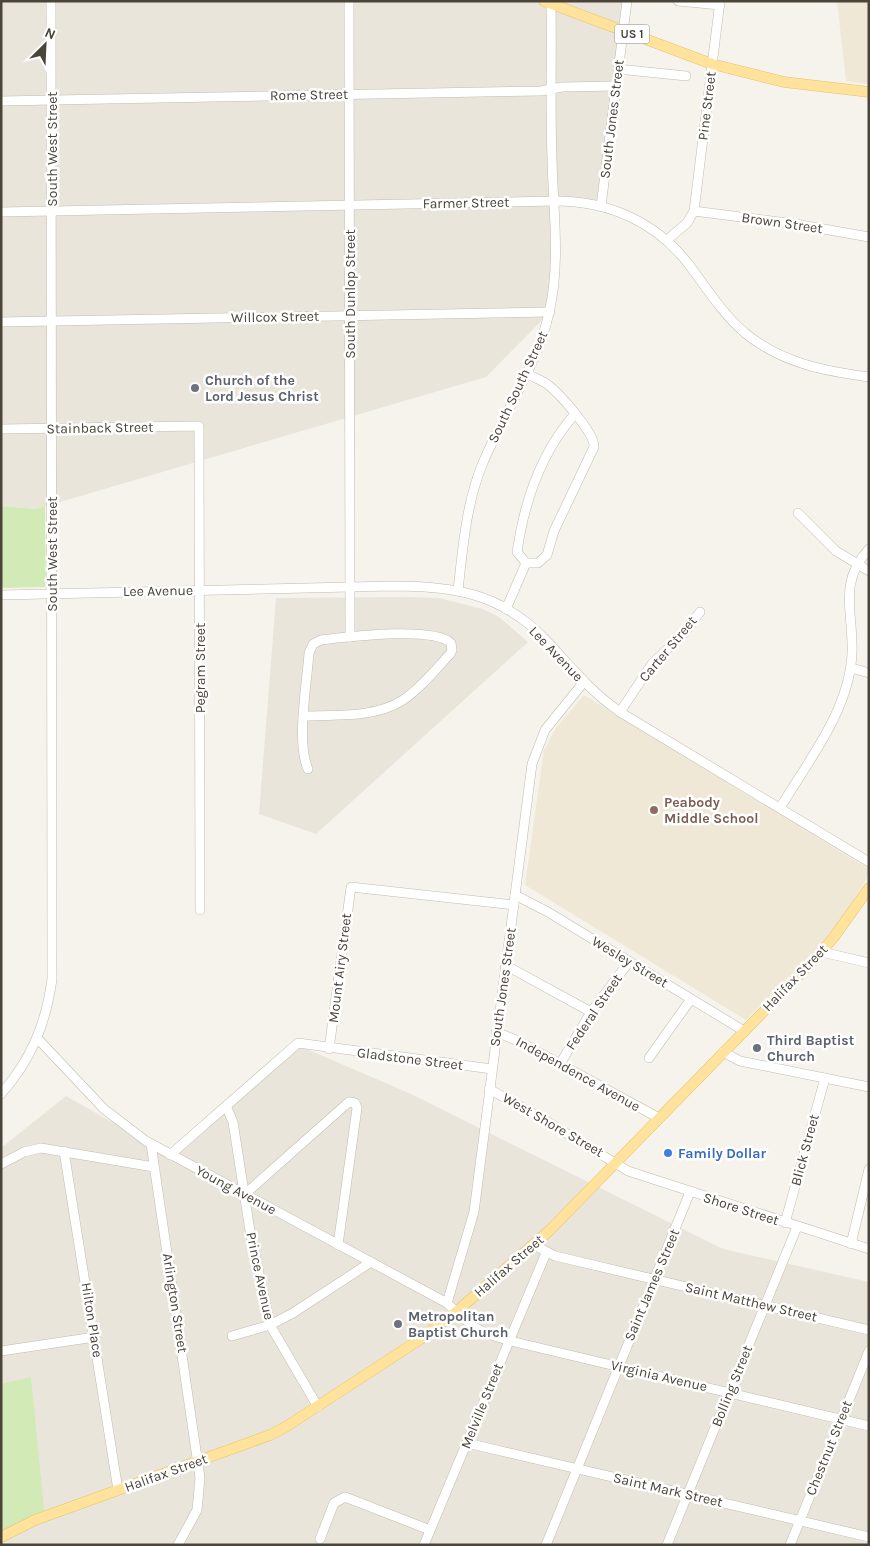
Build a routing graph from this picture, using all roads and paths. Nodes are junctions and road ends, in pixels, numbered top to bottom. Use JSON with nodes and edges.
{"nodes":[{"id":1,"x":51,"y":1,"type":"edge"},
{"id":2,"x":349,"y":1,"type":"edge"},
{"id":3,"x":627,"y":1,"type":"edge"},
{"id":4,"x":678,"y":1,"type":"edge"},
{"id":5,"x":549,"y":2,"type":"edge"},
{"id":6,"x":720,"y":3,"type":"edge"},
{"id":7,"x":623,"y":30,"type":"junction"},
{"id":8,"x":712,"y":64,"type":"junction"},
{"id":9,"x":618,"y":68,"type":"junction"},
{"id":10,"x":686,"y":76,"type":"dead end"},
{"id":11,"x":616,"y":86,"type":"junction"},
{"id":12,"x":552,"y":89,"type":"junction"},
{"id":13,"x":869,"y":92,"type":"edge"},
{"id":14,"x":349,"y":94,"type":"junction"},
{"id":15,"x":1,"y":100,"type":"edge"},
{"id":16,"x":52,"y":100,"type":"junction"},
{"id":17,"x":554,"y":201,"type":"junction"},
{"id":18,"x":350,"y":205,"type":"junction"},
{"id":19,"x":601,"y":206,"type":"junction"},
{"id":20,"x":52,"y":211,"type":"junction"},
{"id":21,"x":694,"y":211,"type":"junction"},
{"id":22,"x":1,"y":212,"type":"edge"},
{"id":23,"x":869,"y":237,"type":"edge"},
{"id":24,"x":667,"y":240,"type":"junction"},
{"id":25,"x":550,"y":312,"type":"junction"},
{"id":26,"x":350,"y":316,"type":"junction"},
{"id":27,"x":1,"y":322,"type":"edge"},
{"id":28,"x":52,"y":322,"type":"junction"},
{"id":29,"x":526,"y":373,"type":"junction"},
{"id":30,"x":869,"y":377,"type":"edge"},
{"id":31,"x":574,"y":415,"type":"junction"},
{"id":32,"x":199,"y":426,"type":"joint"},
{"id":33,"x":1,"y":429,"type":"edge"},
{"id":34,"x":52,"y":429,"type":"junction"},
{"id":35,"x":798,"y":514,"type":"dead end"},
{"id":36,"x":869,"y":549,"type":"edge"},
{"id":37,"x":526,"y":563,"type":"junction"},
{"id":38,"x":857,"y":564,"type":"junction"},
{"id":39,"x":869,"y":571,"type":"edge"},
{"id":40,"x":351,"y":587,"type":"junction"},
{"id":41,"x":200,"y":590,"type":"junction"},
{"id":42,"x":458,"y":590,"type":"junction"},
{"id":43,"x":1,"y":595,"type":"edge"},
{"id":44,"x":52,"y":595,"type":"junction"},
{"id":45,"x":506,"y":609,"type":"junction"},
{"id":46,"x":700,"y":612,"type":"dead end"},
{"id":47,"x":350,"y":637,"type":"junction"},
{"id":48,"x":851,"y":668,"type":"junction"},
{"id":49,"x":869,"y":673,"type":"edge"},
{"id":50,"x":584,"y":683,"type":"junction"},
{"id":51,"x":620,"y":712,"type":"junction"},
{"id":52,"x":304,"y":716,"type":"junction"},
{"id":53,"x":308,"y":769,"type":"dead end"},
{"id":54,"x":780,"y":808,"type":"junction"},
{"id":55,"x":869,"y":862,"type":"edge"},
{"id":56,"x":869,"y":888,"type":"edge"},
{"id":57,"x":515,"y":895,"type":"junction"},
{"id":58,"x":514,"y":905,"type":"junction"},
{"id":59,"x":200,"y":910,"type":"dead end"},
{"id":60,"x":822,"y":952,"type":"junction"},
{"id":61,"x":629,"y":962,"type":"junction"},
{"id":62,"x":869,"y":963,"type":"edge"},
{"id":63,"x":505,"y":965,"type":"junction"},
{"id":64,"x":691,"y":999,"type":"junction"},
{"id":65,"x":591,"y":1012,"type":"junction"},
{"id":66,"x":744,"y":1031,"type":"junction"},
{"id":67,"x":496,"y":1032,"type":"junction"},
{"id":68,"x":38,"y":1039,"type":"junction"},
{"id":69,"x":329,"y":1049,"type":"junction"},
{"id":70,"x":723,"y":1052,"type":"junction"},
{"id":71,"x":649,"y":1058,"type":"dead end"},
{"id":72,"x":560,"y":1064,"type":"junction"},
{"id":73,"x":492,"y":1069,"type":"junction"},
{"id":74,"x":825,"y":1078,"type":"junction"},
{"id":75,"x":869,"y":1087,"type":"edge"},
{"id":76,"x":489,"y":1089,"type":"junction"},
{"id":77,"x":1,"y":1094,"type":"edge"},
{"id":78,"x":226,"y":1106,"type":"junction"},
{"id":79,"x":659,"y":1118,"type":"junction"},
{"id":80,"x":151,"y":1144,"type":"junction"},
{"id":81,"x":64,"y":1151,"type":"junction"},
{"id":82,"x":170,"y":1155,"type":"junction"},
{"id":83,"x":615,"y":1162,"type":"junction"},
{"id":84,"x":1,"y":1164,"type":"edge"},
{"id":85,"x":154,"y":1167,"type":"junction"},
{"id":86,"x":869,"y":1169,"type":"edge"},
{"id":87,"x":690,"y":1192,"type":"junction"},
{"id":88,"x":245,"y":1194,"type":"junction"},
{"id":89,"x":785,"y":1223,"type":"junction"},
{"id":90,"x":797,"y":1227,"type":"junction"},
{"id":91,"x":851,"y":1244,"type":"junction"},
{"id":92,"x":338,"y":1245,"type":"junction"},
{"id":93,"x":534,"y":1245,"type":"junction"},
{"id":94,"x":869,"y":1249,"type":"edge"},
{"id":95,"x":546,"y":1252,"type":"junction"},
{"id":96,"x":371,"y":1262,"type":"junction"},
{"id":97,"x":654,"y":1279,"type":"junction"},
{"id":98,"x":446,"y":1303,"type":"junction"},
{"id":99,"x":765,"y":1305,"type":"junction"},
{"id":100,"x":456,"y":1312,"type":"junction"},
{"id":101,"x":270,"y":1325,"type":"junction"},
{"id":102,"x":869,"y":1330,"type":"edge"},
{"id":103,"x":95,"y":1336,"type":"junction"},
{"id":104,"x":232,"y":1336,"type":"dead end"},
{"id":105,"x":509,"y":1341,"type":"junction"},
{"id":106,"x":1,"y":1351,"type":"edge"},
{"id":107,"x":869,"y":1351,"type":"edge"},
{"id":108,"x":618,"y":1367,"type":"junction"},
{"id":109,"x":728,"y":1392,"type":"junction"},
{"id":110,"x":318,"y":1407,"type":"junction"},
{"id":111,"x":841,"y":1419,"type":"junction"},
{"id":112,"x":869,"y":1426,"type":"edge"},
{"id":113,"x":467,"y":1442,"type":"junction"},
{"id":114,"x":199,"y":1462,"type":"junction"},
{"id":115,"x":577,"y":1468,"type":"junction"},
{"id":116,"x":118,"y":1490,"type":"junction"},
{"id":117,"x":687,"y":1495,"type":"junction"},
{"id":118,"x":800,"y":1521,"type":"junction"},
{"id":119,"x":430,"y":1530,"type":"junction"},
{"id":120,"x":869,"y":1537,"type":"edge"},
{"id":121,"x":1,"y":1538,"type":"edge"},
{"id":122,"x":320,"y":1539,"type":"dead end"},
{"id":123,"x":178,"y":1545,"type":"edge"},
{"id":124,"x":425,"y":1545,"type":"edge"},
{"id":125,"x":546,"y":1545,"type":"edge"},
{"id":126,"x":667,"y":1545,"type":"edge"},
{"id":127,"x":790,"y":1545,"type":"edge"}],
"edges":[{"from":1,"to":16,"type":"street","name":"South West Street"},
{"from":2,"to":14,"type":"street","name":"South Dunlop Street"},
{"from":3,"to":7,"type":"street","name":"South Jones Street"},
{"from":4,"to":6,"type":"street"},
{"from":5,"to":7,"type":"main road","number":"US 1"},
{"from":5,"to":12,"type":"street","name":"South South Street"},
{"from":6,"to":8,"type":"street","name":"Pine Street"},
{"from":7,"to":8,"type":"main road","number":"US 1"},
{"from":7,"to":9,"type":"street","name":"South Jones Street"},
{"from":8,"to":13,"type":"main road","number":"US 1"},
{"from":8,"to":21,"type":"street","name":"Pine Street"},
{"from":9,"to":10,"type":"street"},
{"from":9,"to":11,"type":"street","name":"South Jones Street"},
{"from":11,"to":12,"type":"street","name":"Rome Street"},
{"from":11,"to":19,"type":"street","name":"South Jones Street"},
{"from":12,"to":14,"type":"street","name":"Rome Street"},
{"from":12,"to":17,"type":"street","name":"South South Street"},
{"from":14,"to":16,"type":"street","name":"Rome Street"},
{"from":14,"to":18,"type":"street","name":"South Dunlop Street"},
{"from":15,"to":16,"type":"street","name":"Rome Street"},
{"from":16,"to":20,"type":"street","name":"South West Street"},
{"from":17,"to":18,"type":"street","name":"Farmer Street"},
{"from":17,"to":19,"type":"street","name":"Farmer Street"},
{"from":17,"to":25,"type":"street","name":"South South Street"},
{"from":18,"to":20,"type":"street","name":"Farmer Street"},
{"from":18,"to":26,"type":"street","name":"South Dunlop Street"},
{"from":19,"to":24,"type":"street","name":"Farmer Street"},
{"from":20,"to":22,"type":"street","name":"Farmer Street"},
{"from":20,"to":28,"type":"street","name":"South West Street"},
{"from":21,"to":23,"type":"street","name":"Brown Street"},
{"from":21,"to":24,"type":"street"},
{"from":24,"to":30,"type":"street","name":"Farmer Street"},
{"from":25,"to":26,"type":"street","name":"Willcox Street"},
{"from":25,"to":29,"type":"street","name":"South South Street"},
{"from":26,"to":28,"type":"street","name":"Willcox Street"},
{"from":26,"to":40,"type":"street","name":"South Dunlop Street"},
{"from":27,"to":28,"type":"street","name":"Willcox Street"},
{"from":28,"to":34,"type":"street","name":"South West Street"},
{"from":29,"to":31,"type":"street"},
{"from":29,"to":42,"type":"street","name":"South South Street"},
{"from":31,"to":37,"type":"street"},
{"from":31,"to":37,"type":"street"},
{"from":32,"to":34,"type":"street","name":"Stainback Street"},
{"from":32,"to":41,"type":"street","name":"Pegram Street"},
{"from":33,"to":34,"type":"street","name":"Stainback Street"},
{"from":34,"to":44,"type":"street","name":"South West Street"},
{"from":35,"to":38,"type":"street"},
{"from":36,"to":38,"type":"street"},
{"from":37,"to":45,"type":"street"},
{"from":38,"to":39,"type":"street"},
{"from":38,"to":48,"type":"street"},
{"from":40,"to":41,"type":"street","name":"Lee Avenue"},
{"from":40,"to":42,"type":"street","name":"Lee Avenue"},
{"from":40,"to":47,"type":"street","name":"South Dunlop Street"},
{"from":41,"to":44,"type":"street","name":"Lee Avenue"},
{"from":41,"to":59,"type":"street","name":"Pegram Street"},
{"from":42,"to":45,"type":"street","name":"Lee Avenue"},
{"from":43,"to":44,"type":"street","name":"Lee Avenue"},
{"from":44,"to":68,"type":"street","name":"South West Street"},
{"from":45,"to":50,"type":"street","name":"Lee Avenue"},
{"from":46,"to":51,"type":"street","name":"Carter Street"},
{"from":47,"to":52,"type":"street"},
{"from":47,"to":52,"type":"street"},
{"from":48,"to":49,"type":"street"},
{"from":48,"to":54,"type":"street"},
{"from":50,"to":51,"type":"street","name":"Lee Avenue"},
{"from":50,"to":57,"type":"street","name":"South Jones Street"},
{"from":51,"to":54,"type":"street","name":"Lee Avenue"},
{"from":52,"to":53,"type":"street"},
{"from":54,"to":55,"type":"street","name":"Lee Avenue"},
{"from":56,"to":60,"type":"main road","name":"Halifax Street"},
{"from":57,"to":58,"type":"street","name":"South Jones Street"},
{"from":57,"to":61,"type":"street","name":"Wesley Street"},
{"from":58,"to":63,"type":"street","name":"South Jones Street"},
{"from":58,"to":69,"type":"street","name":"Mount Airy Street"},
{"from":60,"to":62,"type":"street"},
{"from":60,"to":66,"type":"main road","name":"Halifax Street"},
{"from":61,"to":64,"type":"street","name":"Wesley Street"},
{"from":61,"to":65,"type":"street","name":"Federal Street"},
{"from":63,"to":65,"type":"street"},
{"from":63,"to":67,"type":"street","name":"South Jones Street"},
{"from":64,"to":66,"type":"street","name":"Wesley Street"},
{"from":64,"to":71,"type":"street"},
{"from":65,"to":72,"type":"street","name":"Federal Street"},
{"from":66,"to":70,"type":"main road","name":"Halifax Street"},
{"from":67,"to":72,"type":"street","name":"Independence Avenue"},
{"from":67,"to":73,"type":"street","name":"South Jones Street"},
{"from":68,"to":77,"type":"street","name":"South West Street"},
{"from":68,"to":80,"type":"street","name":"Young Avenue"},
{"from":69,"to":73,"type":"street","name":"Gladstone Street"},
{"from":69,"to":78,"type":"street"},
{"from":70,"to":74,"type":"street"},
{"from":70,"to":79,"type":"main road","name":"Halifax Street"},
{"from":72,"to":79,"type":"street","name":"Independence Avenue"},
{"from":73,"to":76,"type":"street","name":"South Jones Street"},
{"from":74,"to":75,"type":"street"},
{"from":74,"to":89,"type":"street","name":"Blick Street"},
{"from":76,"to":83,"type":"street","name":"West Shore Street"},
{"from":76,"to":98,"type":"street","name":"South Jones Street"},
{"from":78,"to":82,"type":"street"},
{"from":78,"to":88,"type":"street","name":"Prince Avenue"},
{"from":79,"to":83,"type":"main road","name":"Halifax Street"},
{"from":80,"to":82,"type":"street","name":"Young Avenue"},
{"from":80,"to":85,"type":"street","name":"Arlington Street"},
{"from":81,"to":84,"type":"street"},
{"from":81,"to":85,"type":"street"},
{"from":81,"to":103,"type":"street","name":"Hilton Place"},
{"from":82,"to":88,"type":"street","name":"Young Avenue"},
{"from":83,"to":87,"type":"street","name":"Shore Street"},
{"from":83,"to":93,"type":"main road","name":"Halifax Street"},
{"from":85,"to":114,"type":"street","name":"Arlington Street"},
{"from":86,"to":91,"type":"street"},
{"from":87,"to":89,"type":"street","name":"Shore Street"},
{"from":87,"to":97,"type":"street","name":"Saint James Street"},
{"from":88,"to":92,"type":"street","name":"Young Avenue"},
{"from":88,"to":92,"type":"street"},
{"from":88,"to":101,"type":"street","name":"Prince Avenue"},
{"from":89,"to":90,"type":"street","name":"Shore Street"},
{"from":90,"to":91,"type":"street","name":"Shore Street"},
{"from":90,"to":99,"type":"street","name":"Bolling Street"},
{"from":91,"to":94,"type":"street","name":"Shore Street"},
{"from":92,"to":96,"type":"street","name":"Young Avenue"},
{"from":93,"to":95,"type":"street"},
{"from":93,"to":100,"type":"main road","name":"Halifax Street"},
{"from":95,"to":97,"type":"street","name":"Saint Matthew Street"},
{"from":95,"to":105,"type":"street","name":"Melville Street"},
{"from":96,"to":98,"type":"street","name":"Young Avenue"},
{"from":96,"to":101,"type":"street"},
{"from":97,"to":99,"type":"street","name":"Saint Matthew Street"},
{"from":97,"to":108,"type":"street","name":"Saint James Street"},
{"from":98,"to":100,"type":"street","name":"Young Avenue"},
{"from":99,"to":102,"type":"street","name":"Saint Matthew Street"},
{"from":99,"to":109,"type":"street","name":"Bolling Street"},
{"from":100,"to":105,"type":"street","name":"Virginia Avenue"},
{"from":100,"to":110,"type":"main road","name":"Halifax Street"},
{"from":101,"to":104,"type":"street"},
{"from":101,"to":110,"type":"street","name":"Prince Avenue"},
{"from":103,"to":106,"type":"street"},
{"from":103,"to":116,"type":"street","name":"Hilton Place"},
{"from":105,"to":108,"type":"street","name":"Virginia Avenue"},
{"from":105,"to":113,"type":"street","name":"Melville Street"},
{"from":107,"to":111,"type":"street","name":"Chestnut Street"},
{"from":108,"to":109,"type":"street","name":"Virginia Avenue"},
{"from":108,"to":115,"type":"street","name":"Saint James Street"},
{"from":109,"to":111,"type":"street","name":"Virginia Avenue"},
{"from":109,"to":117,"type":"street","name":"Bolling Street"},
{"from":110,"to":114,"type":"main road","name":"Halifax Street"},
{"from":111,"to":112,"type":"street","name":"Virginia Avenue"},
{"from":111,"to":118,"type":"street","name":"Chestnut Street"},
{"from":113,"to":115,"type":"street","name":"Saint Mark Street"},
{"from":113,"to":119,"type":"street","name":"Melville Street"},
{"from":114,"to":116,"type":"main road","name":"Halifax Street"},
{"from":114,"to":123,"type":"street","name":"Arlington Street"},
{"from":115,"to":117,"type":"street","name":"Saint Mark Street"},
{"from":115,"to":125,"type":"street","name":"Saint James Street"},
{"from":116,"to":121,"type":"main road","name":"Halifax Street"},
{"from":117,"to":118,"type":"street","name":"Saint Mark Street"},
{"from":117,"to":126,"type":"street","name":"Bolling Street"},
{"from":118,"to":120,"type":"street","name":"Saint Mark Street"},
{"from":118,"to":127,"type":"street","name":"Chestnut Street"},
{"from":119,"to":122,"type":"street"},
{"from":119,"to":124,"type":"street","name":"Melville Street"}]}
